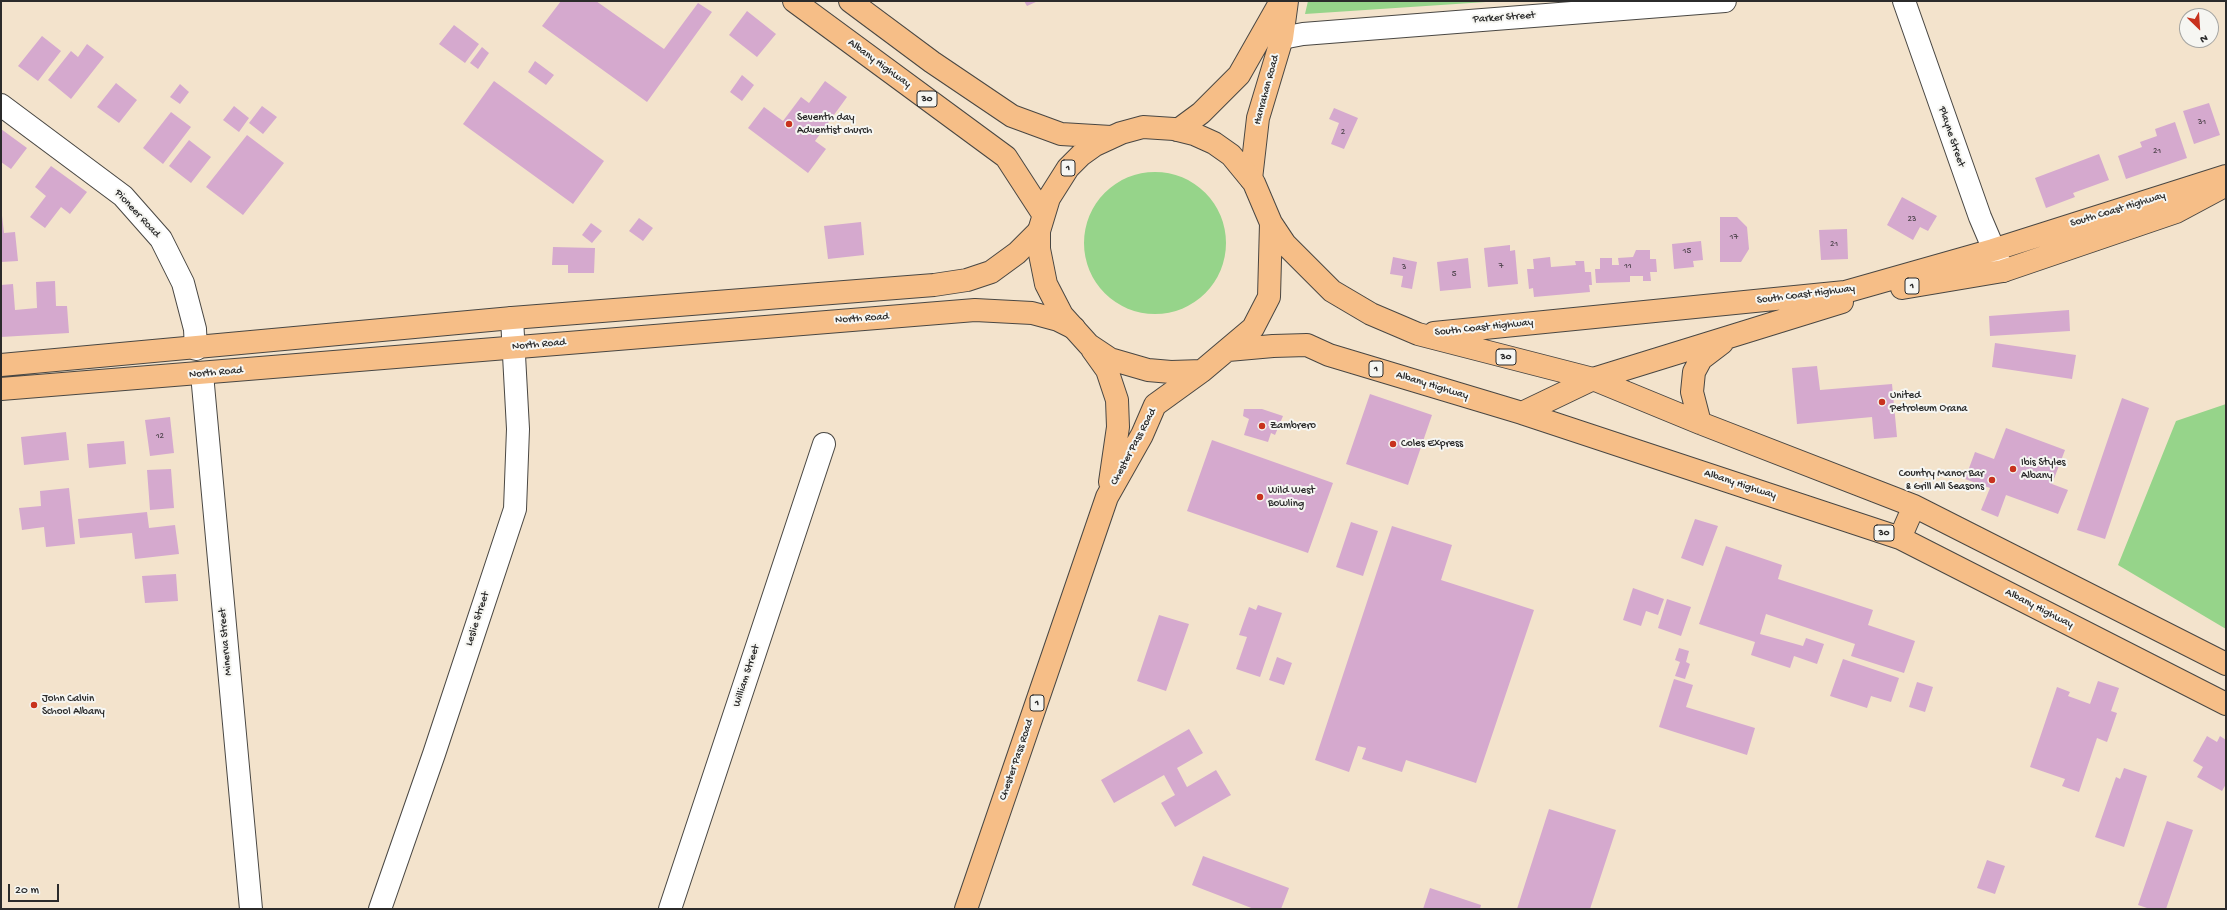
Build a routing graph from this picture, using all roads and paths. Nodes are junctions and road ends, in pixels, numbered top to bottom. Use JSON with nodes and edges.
{"nodes":[{"id":1,"x":794,"y":1,"type":"edge"},
{"id":2,"x":850,"y":1,"type":"edge"},
{"id":3,"x":1281,"y":1,"type":"edge"},
{"id":4,"x":1287,"y":1,"type":"edge"},
{"id":5,"x":1725,"y":1,"type":"edge"},
{"id":6,"x":1904,"y":1,"type":"edge"},
{"id":7,"x":1282,"y":38,"type":"junction"},
{"id":8,"x":1,"y":105,"type":"edge"},
{"id":9,"x":1178,"y":130,"type":"junction"},
{"id":10,"x":1111,"y":137,"type":"junction"},
{"id":11,"x":2226,"y":176,"type":"edge"},
{"id":12,"x":1251,"y":179,"type":"junction"},
{"id":13,"x":2226,"y":185,"type":"edge"},
{"id":14,"x":1041,"y":223,"type":"junction"},
{"id":15,"x":1271,"y":223,"type":"junction"},
{"id":16,"x":1993,"y":250,"type":"junction"},
{"id":17,"x":2003,"y":272,"type":"junction"},
{"id":18,"x":512,"y":318,"type":"junction"},
{"id":19,"x":1074,"y":328,"type":"junction"},
{"id":20,"x":1737,"y":333,"type":"junction"},
{"id":21,"x":1418,"y":334,"type":"junction"},
{"id":22,"x":1088,"y":345,"type":"junction"},
{"id":23,"x":513,"y":347,"type":"junction"},
{"id":24,"x":196,"y":348,"type":"junction"},
{"id":25,"x":1228,"y":350,"type":"junction"},
{"id":26,"x":1,"y":365,"type":"edge"},
{"id":27,"x":1202,"y":371,"type":"junction"},
{"id":28,"x":202,"y":374,"type":"junction"},
{"id":29,"x":1593,"y":379,"type":"junction"},
{"id":30,"x":1,"y":389,"type":"edge"},
{"id":31,"x":1522,"y":413,"type":"junction"},
{"id":32,"x":1700,"y":423,"type":"junction"},
{"id":33,"x":824,"y":444,"type":"dead end"},
{"id":34,"x":1107,"y":497,"type":"junction"},
{"id":35,"x":1914,"y":506,"type":"junction"},
{"id":36,"x":1900,"y":538,"type":"junction"},
{"id":37,"x":2226,"y":664,"type":"edge"},
{"id":38,"x":2226,"y":704,"type":"edge"},
{"id":39,"x":251,"y":909,"type":"edge"},
{"id":40,"x":380,"y":909,"type":"edge"},
{"id":41,"x":670,"y":909,"type":"edge"},
{"id":42,"x":966,"y":909,"type":"edge"}],
"edges":[{"from":1,"to":14,"type":"main road","name":"Albany Highway","number":"30"},
{"from":2,"to":10,"type":"main road"},
{"from":3,"to":9,"type":"main road","name":"Hanrahan Road"},
{"from":4,"to":7,"type":"main road","name":"Hanrahan Road"},
{"from":5,"to":7,"type":"street","name":"Parker Street"},
{"from":6,"to":16,"type":"street","name":"Playne Street"},
{"from":7,"to":12,"type":"main road","name":"Hanrahan Road"},
{"from":8,"to":24,"type":"street","name":"Pioneer Road"},
{"from":9,"to":10,"type":"main road","number":"1"},
{"from":9,"to":12,"type":"main road","number":"1"},
{"from":10,"to":14,"type":"main road","number":"1"},
{"from":11,"to":16,"type":"main road","name":"South Coast Highway","number":"1"},
{"from":12,"to":15,"type":"main road","number":"1"},
{"from":13,"to":17,"type":"main road","name":"South Coast Highway","number":"1"},
{"from":14,"to":18,"type":"main road"},
{"from":14,"to":19,"type":"main road","number":"1"},
{"from":15,"to":21,"type":"main road","number":"1"},
{"from":15,"to":25,"type":"main road","number":"1"},
{"from":16,"to":17,"type":"street","name":"Playne Street"},
{"from":16,"to":21,"type":"main road","name":"South Coast Highway","number":"1"},
{"from":17,"to":20,"type":"main road","name":"South Coast Highway","number":"1"},
{"from":18,"to":23,"type":"street","name":"Leslie Street"},
{"from":18,"to":24,"type":"main road"},
{"from":19,"to":22,"type":"main road","number":"1"},
{"from":19,"to":23,"type":"main road","name":"North Road"},
{"from":20,"to":29,"type":"main road","name":"South Coast Highway","number":"1"},
{"from":20,"to":32,"type":"main road"},
{"from":21,"to":29,"type":"main road","number":"30"},
{"from":22,"to":27,"type":"main road","number":"1"},
{"from":22,"to":34,"type":"main road","name":"Chester Pass Road","number":"1"},
{"from":23,"to":28,"type":"main road","name":"North Road"},
{"from":23,"to":40,"type":"street","name":"Leslie Street"},
{"from":24,"to":26,"type":"main road"},
{"from":25,"to":27,"type":"main road","number":"1"},
{"from":25,"to":31,"type":"main road","name":"Albany Highway","number":"1"},
{"from":27,"to":34,"type":"main road","name":"Chester Pass Road","number":"1"},
{"from":28,"to":30,"type":"main road","name":"North Road"},
{"from":28,"to":39,"type":"street","name":"Minerva Street"},
{"from":29,"to":31,"type":"main road","name":"South Coast Highway","number":"1"},
{"from":29,"to":32,"type":"main road","number":"30"},
{"from":31,"to":36,"type":"main road","name":"Albany Highway","number":"30"},
{"from":32,"to":35,"type":"main road","number":"30"},
{"from":33,"to":41,"type":"street","name":"William Street"},
{"from":34,"to":42,"type":"main road","name":"Chester Pass Road","number":"1"},
{"from":35,"to":36,"type":"main road"},
{"from":35,"to":37,"type":"main road","number":"30"},
{"from":36,"to":38,"type":"main road","name":"Albany Highway","number":"30"}]}
